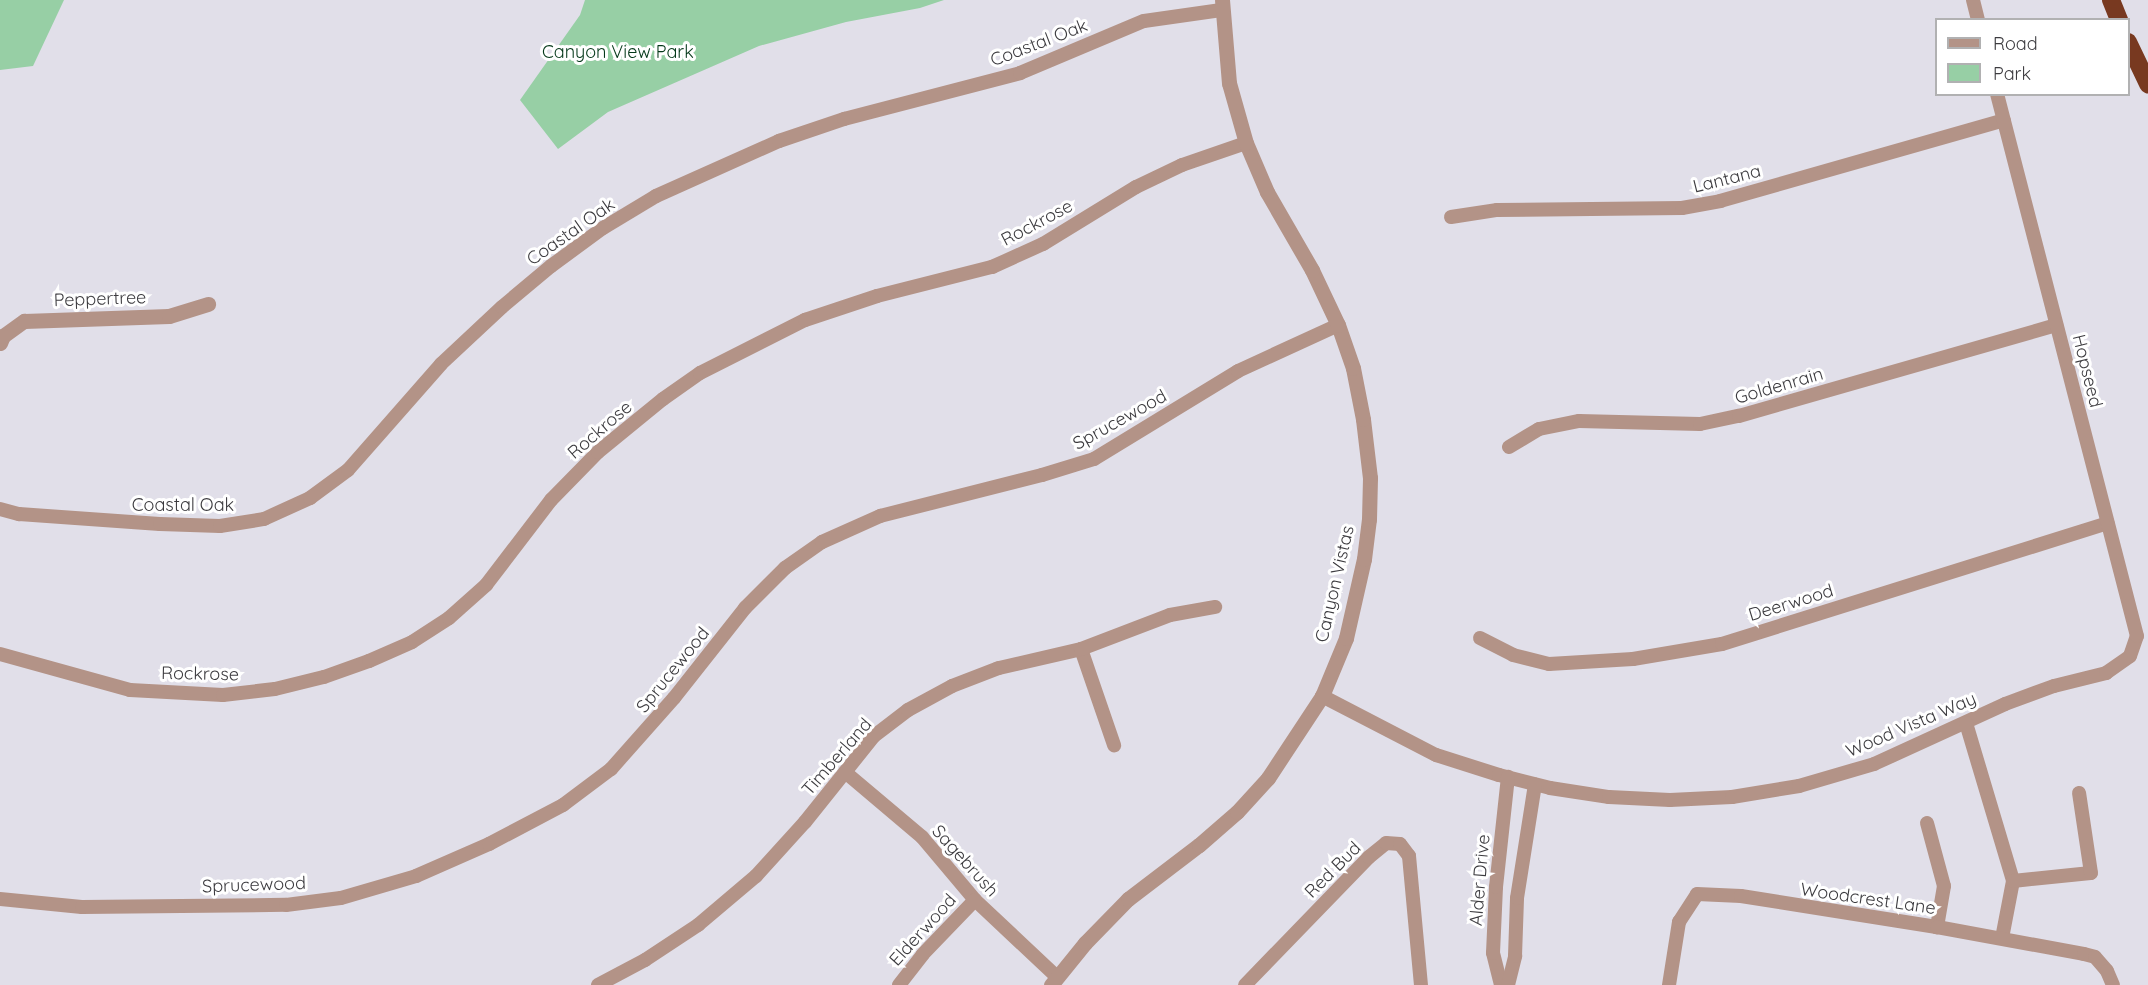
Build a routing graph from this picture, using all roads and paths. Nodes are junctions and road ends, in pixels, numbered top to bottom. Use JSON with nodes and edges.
{"nodes":[{"id":1,"x":1973,"y":0,"type":"edge"},
{"id":2,"x":2111,"y":0,"type":"edge"},
{"id":3,"x":1222,"y":5,"type":"edge"},
{"id":4,"x":1978,"y":18,"type":"edge"},
{"id":5,"x":2118,"y":18,"type":"edge"},
{"id":6,"x":2130,"y":46,"type":"edge"},
{"id":7,"x":2148,"y":84,"type":"edge"},
{"id":8,"x":1998,"y":96,"type":"edge"},
{"id":9,"x":2004,"y":120,"type":"junction"},
{"id":10,"x":1246,"y":143,"type":"junction"},
{"id":11,"x":1451,"y":217,"type":"dead end"},
{"id":12,"x":208,"y":304,"type":"dead end"},
{"id":13,"x":1338,"y":325,"type":"junction"},
{"id":14,"x":2056,"y":325,"type":"junction"},
{"id":15,"x":0,"y":343,"type":"edge"},
{"id":16,"x":1509,"y":447,"type":"dead end"},
{"id":17,"x":0,"y":509,"type":"edge"},
{"id":18,"x":2107,"y":523,"type":"junction"},
{"id":19,"x":1215,"y":607,"type":"dead end"},
{"id":20,"x":1480,"y":638,"type":"dead end"},
{"id":21,"x":1081,"y":649,"type":"junction"},
{"id":22,"x":0,"y":654,"type":"edge"},
{"id":23,"x":2130,"y":656,"type":"joint"},
{"id":24,"x":1322,"y":696,"type":"junction"},
{"id":25,"x":1966,"y":723,"type":"junction"},
{"id":26,"x":1114,"y":745,"type":"dead end"},
{"id":27,"x":845,"y":772,"type":"junction"},
{"id":28,"x":1509,"y":777,"type":"junction"},
{"id":29,"x":1535,"y":784,"type":"junction"},
{"id":30,"x":2079,"y":793,"type":"dead end"},
{"id":31,"x":1928,"y":824,"type":"dead end"},
{"id":32,"x":2013,"y":881,"type":"junction"},
{"id":33,"x":0,"y":899,"type":"edge"},
{"id":34,"x":975,"y":900,"type":"junction"},
{"id":35,"x":1937,"y":927,"type":"junction"},
{"id":36,"x":2002,"y":938,"type":"junction"},
{"id":37,"x":1054,"y":981,"type":"edge"},
{"id":38,"x":598,"y":985,"type":"edge"},
{"id":39,"x":899,"y":985,"type":"edge"},
{"id":40,"x":1245,"y":985,"type":"edge"},
{"id":41,"x":1421,"y":985,"type":"edge"},
{"id":42,"x":1501,"y":985,"type":"edge"},
{"id":43,"x":1508,"y":985,"type":"edge"},
{"id":44,"x":1669,"y":985,"type":"edge"},
{"id":45,"x":2113,"y":985,"type":"edge"}],
"edges":[{"from":1,"to":4,"type":"street"},
{"from":2,"to":5,"type":"highway"},
{"from":3,"to":10,"type":"street","name":"Canyon Vistas"},
{"from":3,"to":17,"type":"street","name":"Coastal Oak"},
{"from":6,"to":7,"type":"highway"},
{"from":8,"to":9,"type":"street","name":"Hopseed"},
{"from":9,"to":11,"type":"street","name":"Lantana"},
{"from":9,"to":14,"type":"street","name":"Hopseed"},
{"from":10,"to":13,"type":"street","name":"Canyon Vistas"},
{"from":10,"to":22,"type":"street","name":"Rockrose"},
{"from":12,"to":15,"type":"street","name":"Peppertree"},
{"from":13,"to":24,"type":"street","name":"Canyon Vistas"},
{"from":13,"to":33,"type":"street","name":"Sprucewood"},
{"from":14,"to":16,"type":"street","name":"Goldenrain"},
{"from":14,"to":18,"type":"street","name":"Hopseed"},
{"from":18,"to":20,"type":"street","name":"Deerwood"},
{"from":18,"to":23,"type":"street","name":"Hopseed"},
{"from":19,"to":21,"type":"street","name":"Timberland"},
{"from":21,"to":26,"type":"street"},
{"from":21,"to":27,"type":"street","name":"Timberland"},
{"from":23,"to":25,"type":"street","name":"Wood Vista Way"},
{"from":24,"to":28,"type":"street","name":"Wood Vista Way"},
{"from":24,"to":37,"type":"street","name":"Canyon Vistas"},
{"from":25,"to":29,"type":"street","name":"Wood Vista Way"},
{"from":25,"to":32,"type":"street"},
{"from":27,"to":34,"type":"street","name":"Sagebrush"},
{"from":27,"to":38,"type":"street","name":"Timberland"},
{"from":28,"to":29,"type":"street","name":"Wood Vista Way"},
{"from":28,"to":42,"type":"street","name":"Alder Drive"},
{"from":29,"to":43,"type":"street"},
{"from":30,"to":32,"type":"street"},
{"from":31,"to":35,"type":"street"},
{"from":32,"to":36,"type":"street"},
{"from":34,"to":37,"type":"street","name":"Sagebrush"},
{"from":34,"to":39,"type":"street","name":"Elderwood"},
{"from":35,"to":36,"type":"street","name":"Woodcrest Lane"},
{"from":35,"to":44,"type":"street","name":"Woodcrest Lane"},
{"from":36,"to":45,"type":"street","name":"Woodcrest Lane"},
{"from":40,"to":41,"type":"street","name":"Red Bud"}]}
